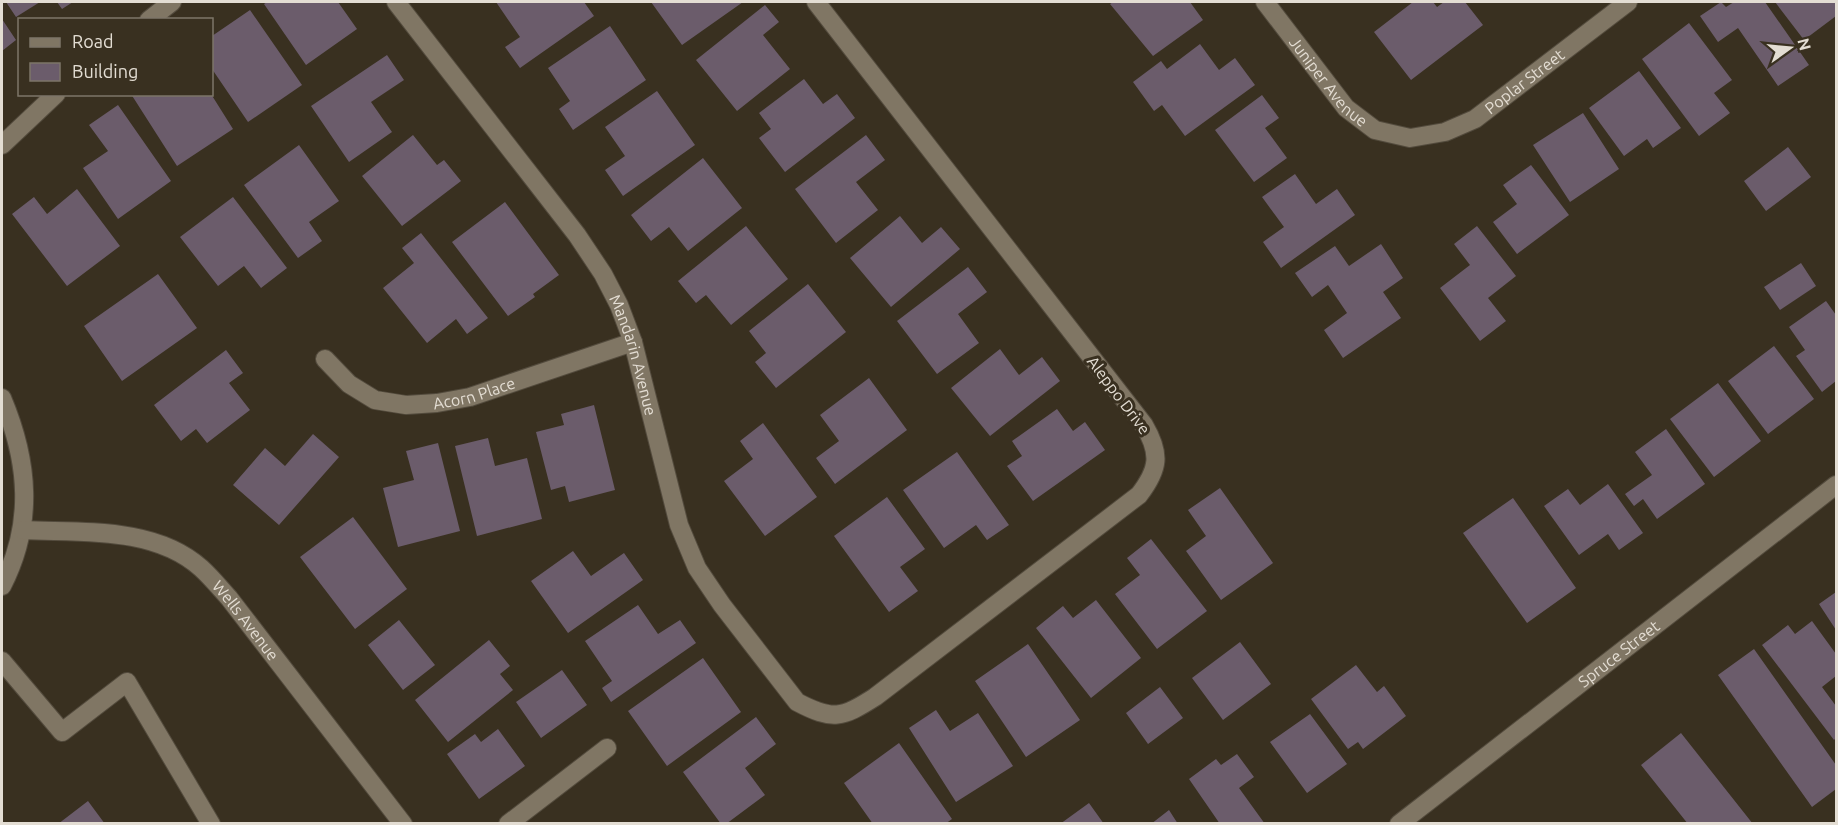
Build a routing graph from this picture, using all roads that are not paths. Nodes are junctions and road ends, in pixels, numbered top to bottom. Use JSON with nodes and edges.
{"nodes":[{"id":1,"x":172,"y":2,"type":"edge"},
{"id":2,"x":396,"y":2,"type":"edge"},
{"id":3,"x":816,"y":2,"type":"edge"},
{"id":4,"x":1264,"y":2,"type":"edge"},
{"id":5,"x":1628,"y":2,"type":"edge"},
{"id":6,"x":152,"y":18,"type":"edge"},
{"id":7,"x":54,"y":96,"type":"edge"},
{"id":8,"x":1410,"y":138,"type":"joint"},
{"id":9,"x":2,"y":145,"type":"edge"},
{"id":10,"x":633,"y":342,"type":"junction"},
{"id":11,"x":325,"y":359,"type":"dead end"},
{"id":12,"x":2,"y":398,"type":"edge"},
{"id":13,"x":1836,"y":485,"type":"edge"},
{"id":14,"x":22,"y":530,"type":"junction"},
{"id":15,"x":2,"y":586,"type":"edge"},
{"id":16,"x":2,"y":661,"type":"edge"},
{"id":17,"x":833,"y":716,"type":"joint"},
{"id":18,"x":607,"y":748,"type":"dead end"},
{"id":19,"x":211,"y":824,"type":"edge"},
{"id":20,"x":403,"y":824,"type":"edge"},
{"id":21,"x":508,"y":824,"type":"edge"},
{"id":22,"x":1399,"y":824,"type":"edge"}],
"edges":[{"from":1,"to":6,"type":"street"},
{"from":2,"to":10,"type":"street","name":"Mandarin Avenue"},
{"from":3,"to":17,"type":"street","name":"Aleppo Drive"},
{"from":4,"to":8,"type":"street","name":"Juniper Avenue"},
{"from":5,"to":8,"type":"street","name":"Poplar Street"},
{"from":7,"to":9,"type":"street"},
{"from":10,"to":11,"type":"street","name":"Acorn Place"},
{"from":10,"to":17,"type":"street","name":"Mandarin Avenue"},
{"from":12,"to":14,"type":"street"},
{"from":13,"to":22,"type":"street","name":"Spruce Street"},
{"from":14,"to":15,"type":"street"},
{"from":14,"to":20,"type":"street","name":"Wells Avenue"},
{"from":16,"to":19,"type":"street"},
{"from":18,"to":21,"type":"street"}]}
